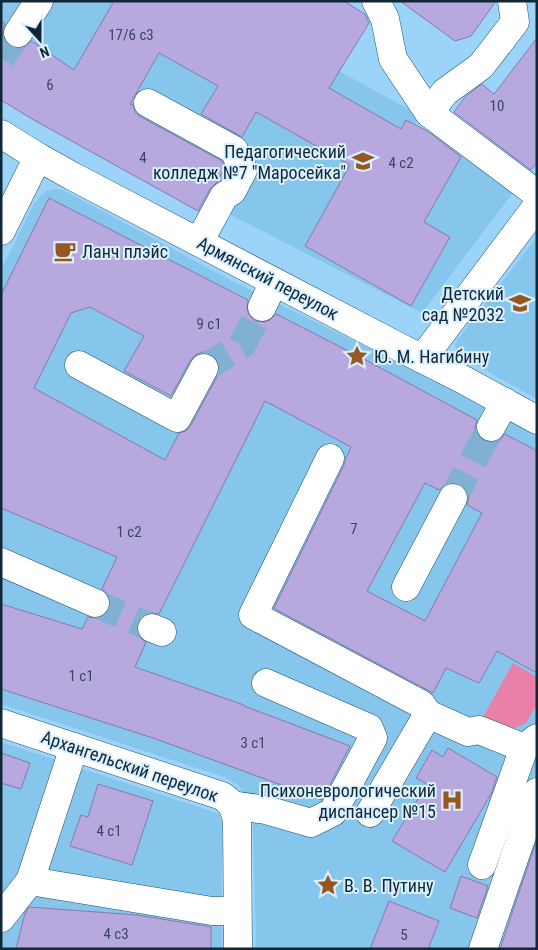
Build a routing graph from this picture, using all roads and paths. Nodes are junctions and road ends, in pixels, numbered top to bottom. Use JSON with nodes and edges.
{"nodes":[{"id":1,"x":39,"y":1,"type":"edge"},
{"id":2,"x":376,"y":1,"type":"edge"},
{"id":3,"x":512,"y":1,"type":"edge"},
{"id":4,"x":18,"y":32,"type":"tunnel mouth"},
{"id":5,"x":148,"y":103,"type":"dead end"},
{"id":6,"x":429,"y":113,"type":"junction"},
{"id":7,"x":1,"y":134,"type":"edge"},
{"id":8,"x":38,"y":157,"type":"junction"},
{"id":9,"x":537,"y":194,"type":"edge"},
{"id":10,"x":537,"y":206,"type":"edge"},
{"id":11,"x":1,"y":231,"type":"edge"},
{"id":12,"x":199,"y":242,"type":"junction"},
{"id":13,"x":274,"y":282,"type":"junction"},
{"id":14,"x":262,"y":307,"type":"tunnel mouth"},
{"id":15,"x":422,"y":359,"type":"junction"},
{"id":16,"x":79,"y":365,"type":"dead end"},
{"id":17,"x":204,"y":368,"type":"tunnel mouth"},
{"id":18,"x":505,"y":402,"type":"junction"},
{"id":19,"x":537,"y":420,"type":"edge"},
{"id":20,"x":491,"y":427,"type":"tunnel mouth"},
{"id":21,"x":330,"y":458,"type":"dead end"},
{"id":22,"x":453,"y":498,"type":"tunnel mouth"},
{"id":23,"x":1,"y":562,"type":"edge"},
{"id":24,"x":406,"y":587,"type":"dead end"},
{"id":25,"x":95,"y":603,"type":"tunnel mouth"},
{"id":26,"x":266,"y":683,"type":"dead end"},
{"id":27,"x":428,"y":714,"type":"junction"},
{"id":28,"x":1,"y":723,"type":"edge"},
{"id":29,"x":531,"y":743,"type":"edge"},
{"id":30,"x":74,"y":747,"type":"junction"},
{"id":31,"x":537,"y":792,"type":"edge"},
{"id":32,"x":232,"y":805,"type":"junction"},
{"id":33,"x":370,"y":813,"type":"dead end"},
{"id":34,"x":482,"y":865,"type":"dead end"},
{"id":35,"x":30,"y":881,"type":"junction"},
{"id":36,"x":237,"y":911,"type":"junction"},
{"id":37,"x":1,"y":918,"type":"edge"},
{"id":38,"x":238,"y":949,"type":"edge"},
{"id":39,"x":483,"y":949,"type":"edge"}],
"edges":[{"from":1,"to":4,"type":"street"},
{"from":2,"to":6,"type":"street"},
{"from":3,"to":6,"type":"street"},
{"from":5,"to":12,"type":"street"},
{"from":6,"to":9,"type":"street"},
{"from":7,"to":8,"type":"street","name":"Армянский переулок"},
{"from":8,"to":11,"type":"street"},
{"from":8,"to":12,"type":"street","name":"Армянский переулок"},
{"from":10,"to":15,"type":"street"},
{"from":12,"to":13,"type":"street","name":"Армянский переулок"},
{"from":13,"to":14,"type":"street"},
{"from":13,"to":15,"type":"street","name":"Армянский переулок"},
{"from":15,"to":18,"type":"street","name":"Армянский переулок"},
{"from":16,"to":17,"type":"street"},
{"from":18,"to":19,"type":"street","name":"Армянский переулок"},
{"from":18,"to":20,"type":"street"},
{"from":21,"to":27,"type":"street"},
{"from":22,"to":24,"type":"street"},
{"from":23,"to":25,"type":"street"},
{"from":26,"to":32,"type":"street"},
{"from":27,"to":29,"type":"street"},
{"from":27,"to":33,"type":"street"},
{"from":28,"to":30,"type":"street","name":"Архангельский переулок"},
{"from":29,"to":34,"type":"street"},
{"from":30,"to":32,"type":"street","name":"Архангельский переулок"},
{"from":30,"to":35,"type":"street"},
{"from":31,"to":39,"type":"street"},
{"from":32,"to":36,"type":"street","name":"Архангельский переулок"},
{"from":35,"to":36,"type":"street"},
{"from":35,"to":37,"type":"street"},
{"from":36,"to":38,"type":"street","name":"Архангельский переулок"}]}
